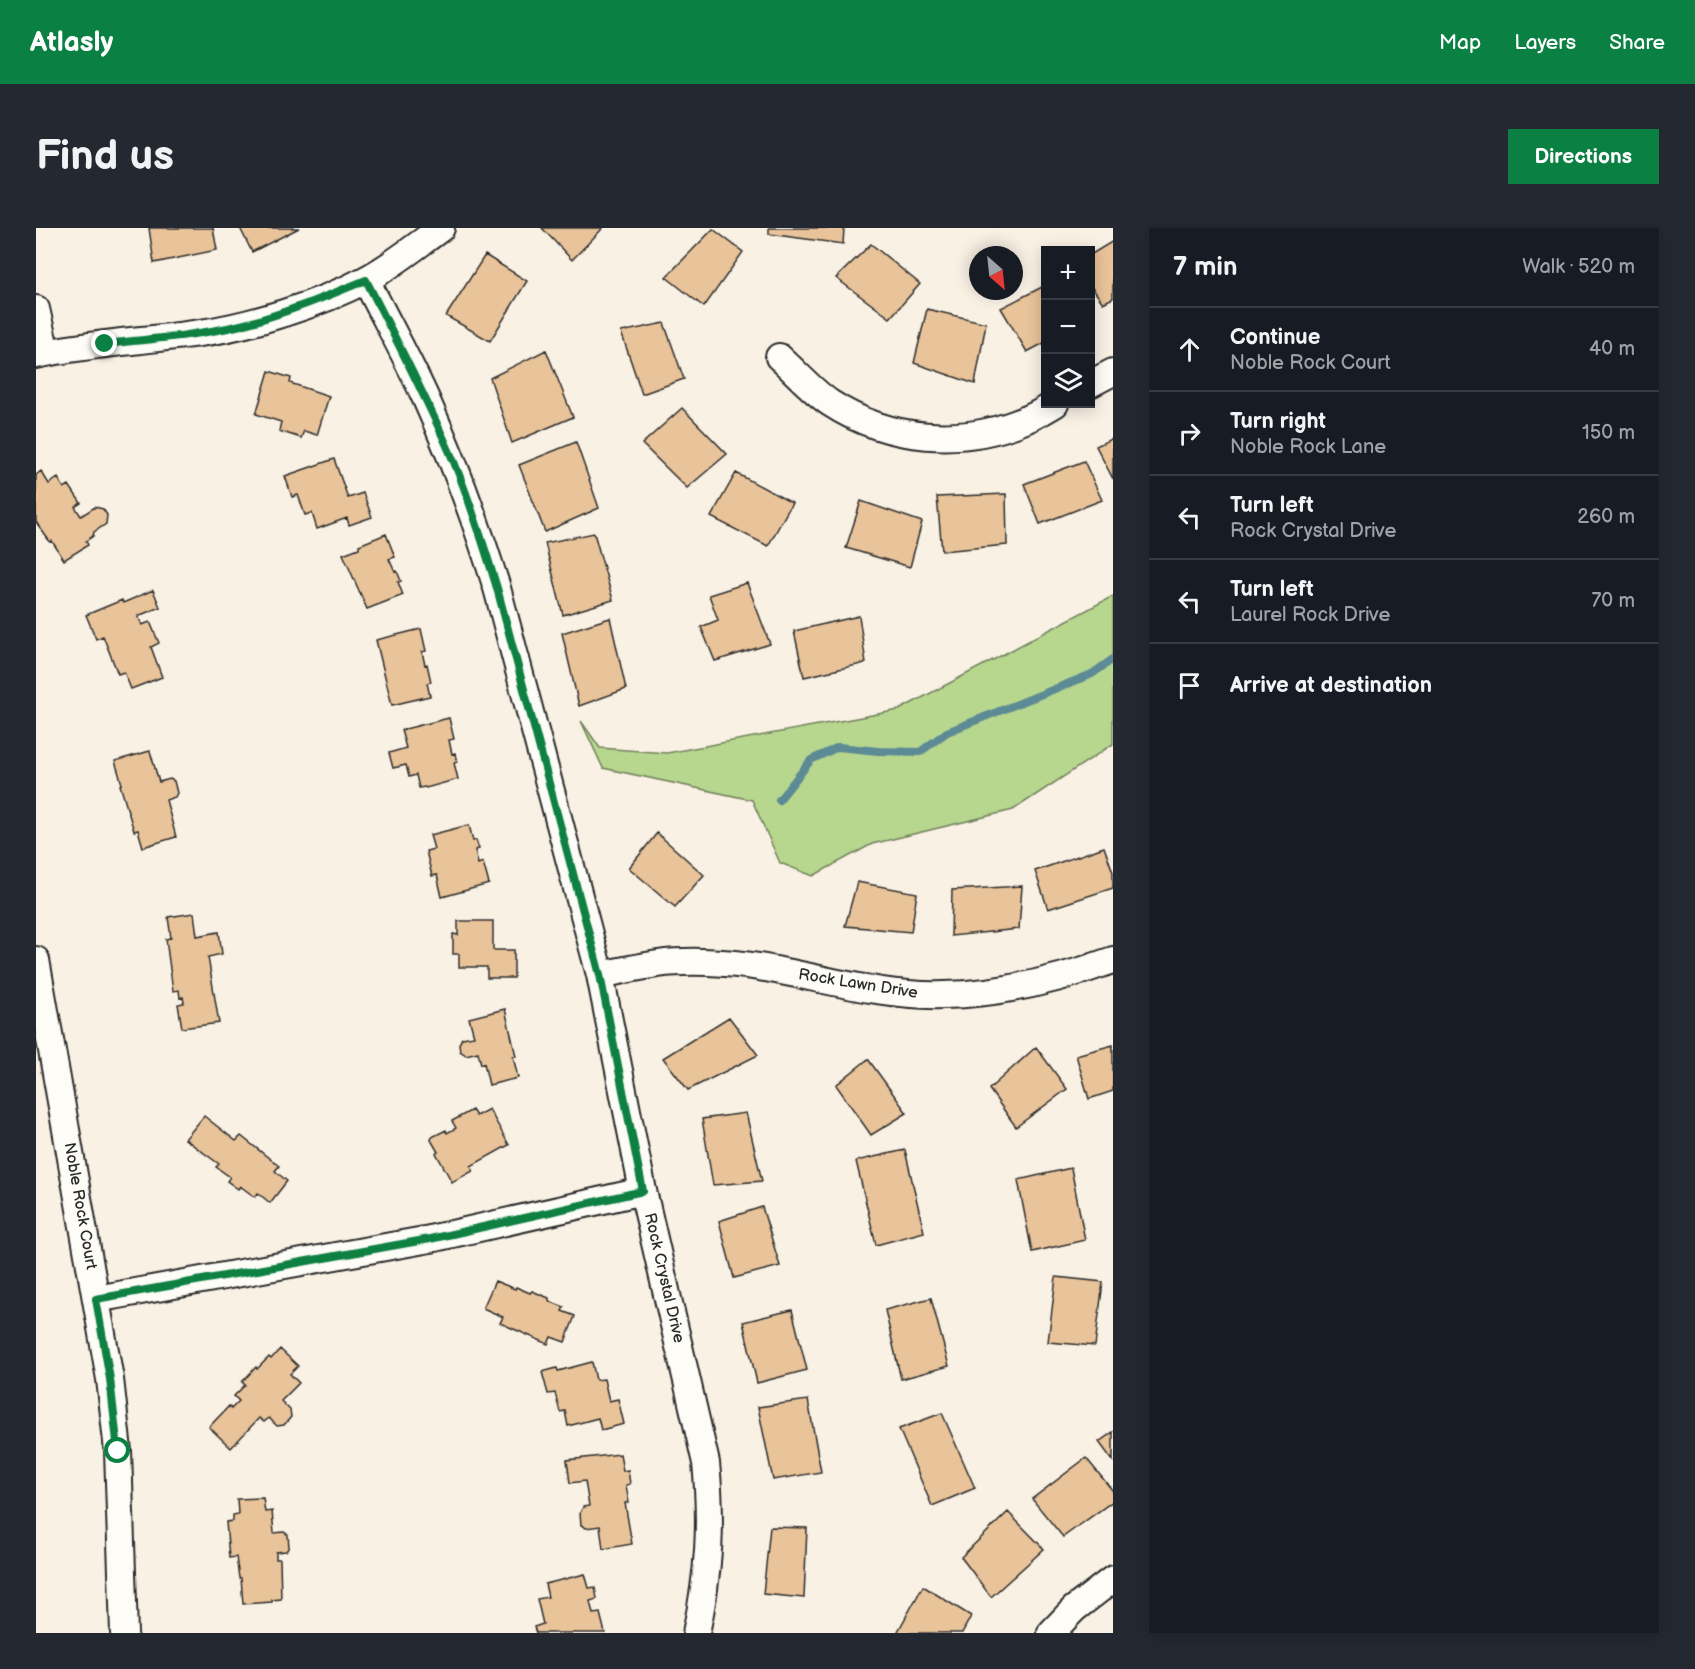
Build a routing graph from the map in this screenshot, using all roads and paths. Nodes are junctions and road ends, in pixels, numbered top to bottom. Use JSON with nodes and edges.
{"nodes":[{"id":1,"x":441,"y":228,"type":"edge"},
{"id":2,"x":366,"y":280,"type":"junction"},
{"id":3,"x":36,"y":309,"type":"edge"},
{"id":4,"x":41,"y":354,"type":"edge"},
{"id":5,"x":779,"y":357,"type":"dead end"},
{"id":6,"x":1113,"y":372,"type":"edge"},
{"id":7,"x":1095,"y":381,"type":"edge"},
{"id":8,"x":1048,"y":408,"type":"edge"},
{"id":9,"x":36,"y":960,"type":"edge"},
{"id":10,"x":1113,"y":960,"type":"edge"},
{"id":11,"x":600,"y":975,"type":"junction"},
{"id":12,"x":643,"y":1191,"type":"junction"},
{"id":13,"x":96,"y":1299,"type":"junction"},
{"id":14,"x":1113,"y":1579,"type":"edge"},
{"id":15,"x":124,"y":1633,"type":"edge"},
{"id":16,"x":696,"y":1633,"type":"edge"},
{"id":17,"x":1051,"y":1633,"type":"edge"}],
"edges":[{"from":1,"to":2,"type":"street"},
{"from":2,"to":4,"type":"street"},
{"from":2,"to":11,"type":"street","name":"Rock Crystal Drive"},
{"from":3,"to":4,"type":"street"},
{"from":5,"to":8,"type":"street"},
{"from":6,"to":7,"type":"street"},
{"from":9,"to":13,"type":"street","name":"Noble Rock Court"},
{"from":10,"to":11,"type":"street","name":"Rock Lawn Drive"},
{"from":11,"to":12,"type":"street","name":"Rock Crystal Drive"},
{"from":12,"to":13,"type":"street"},
{"from":12,"to":16,"type":"street","name":"Rock Crystal Drive"},
{"from":13,"to":15,"type":"street","name":"Noble Rock Court"},
{"from":14,"to":17,"type":"street"}]}
